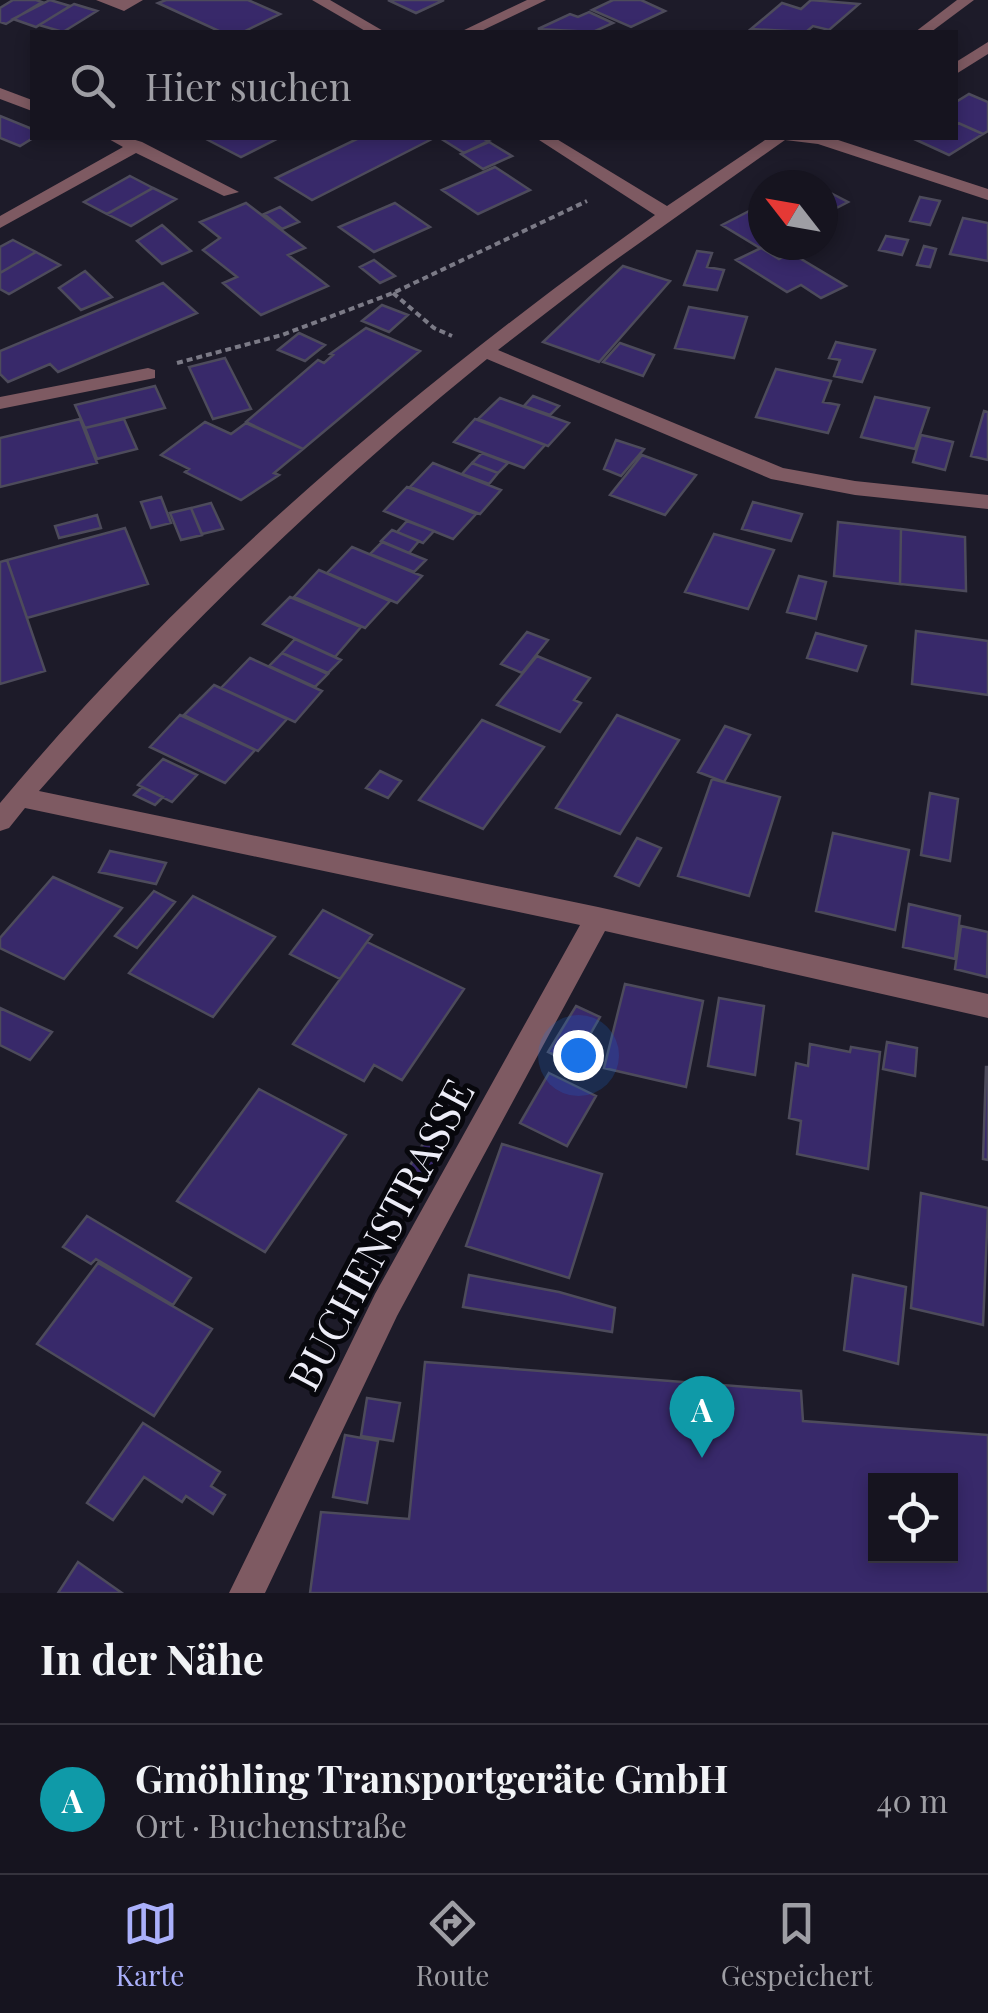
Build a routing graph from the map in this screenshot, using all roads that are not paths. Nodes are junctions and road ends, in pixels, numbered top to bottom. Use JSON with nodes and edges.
{"nodes":[{"id":1,"x":102,"y":0,"type":"edge"},
{"id":2,"x":136,"y":0,"type":"edge"},
{"id":3,"x":320,"y":0,"type":"edge"},
{"id":4,"x":539,"y":0,"type":"edge"},
{"id":5,"x":967,"y":0,"type":"edge"},
{"id":6,"x":373,"y":30,"type":"edge"},
{"id":7,"x":472,"y":30,"type":"edge"},
{"id":8,"x":925,"y":30,"type":"edge"},
{"id":9,"x":988,"y":48,"type":"edge"},
{"id":10,"x":958,"y":68,"type":"edge"},
{"id":11,"x":0,"y":93,"type":"edge"},
{"id":12,"x":30,"y":105,"type":"edge"},
{"id":13,"x":120,"y":140,"type":"edge"},
{"id":14,"x":547,"y":140,"type":"edge"},
{"id":15,"x":775,"y":140,"type":"edge"},
{"id":16,"x":828,"y":140,"type":"edge"},
{"id":17,"x":136,"y":146,"type":"junction"},
{"id":18,"x":230,"y":192,"type":"dead end"},
{"id":19,"x":988,"y":196,"type":"edge"},
{"id":20,"x":665,"y":213,"type":"junction"},
{"id":21,"x":0,"y":223,"type":"edge"},
{"id":22,"x":482,"y":350,"type":"junction"},
{"id":23,"x":148,"y":374,"type":"road end"},
{"id":24,"x":0,"y":403,"type":"edge"},
{"id":25,"x":988,"y":502,"type":"edge"},
{"id":26,"x":19,"y":797,"type":"junction"},
{"id":27,"x":0,"y":821,"type":"edge"},
{"id":28,"x":598,"y":918,"type":"junction"},
{"id":29,"x":988,"y":1006,"type":"edge"},
{"id":30,"x":247,"y":1593,"type":"edge"}],
"edges":[{"from":1,"to":2,"type":"street"},
{"from":3,"to":6,"type":"street"},
{"from":4,"to":7,"type":"street"},
{"from":5,"to":8,"type":"street"},
{"from":9,"to":10,"type":"street"},
{"from":11,"to":12,"type":"street"},
{"from":13,"to":17,"type":"street"},
{"from":14,"to":20,"type":"street"},
{"from":15,"to":20,"type":"street"},
{"from":16,"to":19,"type":"street"},
{"from":17,"to":18,"type":"street"},
{"from":17,"to":21,"type":"street"},
{"from":20,"to":22,"type":"street"},
{"from":22,"to":25,"type":"street"},
{"from":22,"to":26,"type":"street"},
{"from":23,"to":24,"type":"street"},
{"from":26,"to":27,"type":"street"},
{"from":26,"to":28,"type":"street"},
{"from":28,"to":29,"type":"street"},
{"from":28,"to":30,"type":"street","name":"BUCHENSTRASSE"}]}
